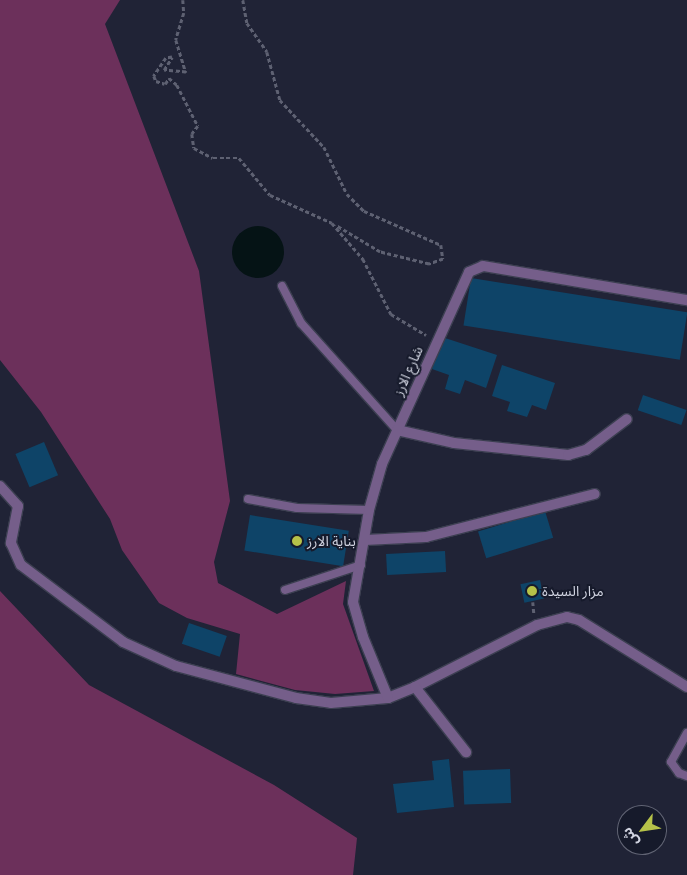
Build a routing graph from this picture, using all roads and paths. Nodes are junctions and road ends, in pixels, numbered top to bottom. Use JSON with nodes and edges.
{"nodes":[{"id":1,"x":184,"y":0,"type":"edge"},
{"id":2,"x":243,"y":0,"type":"edge"},
{"id":3,"x":332,"y":224,"type":"junction"},
{"id":4,"x":282,"y":286,"type":"dead end"},
{"id":5,"x":687,"y":300,"type":"edge"},
{"id":6,"x":436,"y":340,"type":"junction"},
{"id":7,"x":626,"y":420,"type":"dead end"},
{"id":8,"x":397,"y":430,"type":"junction"},
{"id":9,"x":0,"y":486,"type":"edge"},
{"id":10,"x":595,"y":494,"type":"dead end"},
{"id":11,"x":248,"y":499,"type":"dead end"},
{"id":12,"x":369,"y":510,"type":"junction"},
{"id":13,"x":365,"y":540,"type":"junction"},
{"id":14,"x":361,"y":565,"type":"junction"},
{"id":15,"x":285,"y":590,"type":"dead end"},
{"id":16,"x":415,"y":687,"type":"junction"},
{"id":17,"x":687,"y":687,"type":"edge"},
{"id":18,"x":388,"y":698,"type":"junction"},
{"id":19,"x":687,"y":733,"type":"edge"},
{"id":20,"x":466,"y":752,"type":"dead end"},
{"id":21,"x":687,"y":776,"type":"edge"}],
"edges":[{"from":1,"to":3,"type":"path"},
{"from":2,"to":3,"type":"path"},
{"from":3,"to":6,"type":"path"},
{"from":4,"to":8,"type":"lane"},
{"from":5,"to":6,"type":"street","name":"شارع الارز"},
{"from":6,"to":8,"type":"street","name":"شارع الارز"},
{"from":7,"to":8,"type":"street"},
{"from":8,"to":12,"type":"street","name":"شارع الارز"},
{"from":9,"to":18,"type":"street"},
{"from":10,"to":13,"type":"street"},
{"from":11,"to":12,"type":"lane"},
{"from":12,"to":13,"type":"street","name":"شارع الارز"},
{"from":13,"to":14,"type":"street","name":"شارع الارز"},
{"from":14,"to":15,"type":"lane"},
{"from":14,"to":18,"type":"street","name":"شارع الارز"},
{"from":16,"to":17,"type":"street"},
{"from":16,"to":18,"type":"street"},
{"from":16,"to":20,"type":"street"},
{"from":19,"to":21,"type":"lane"}]}
